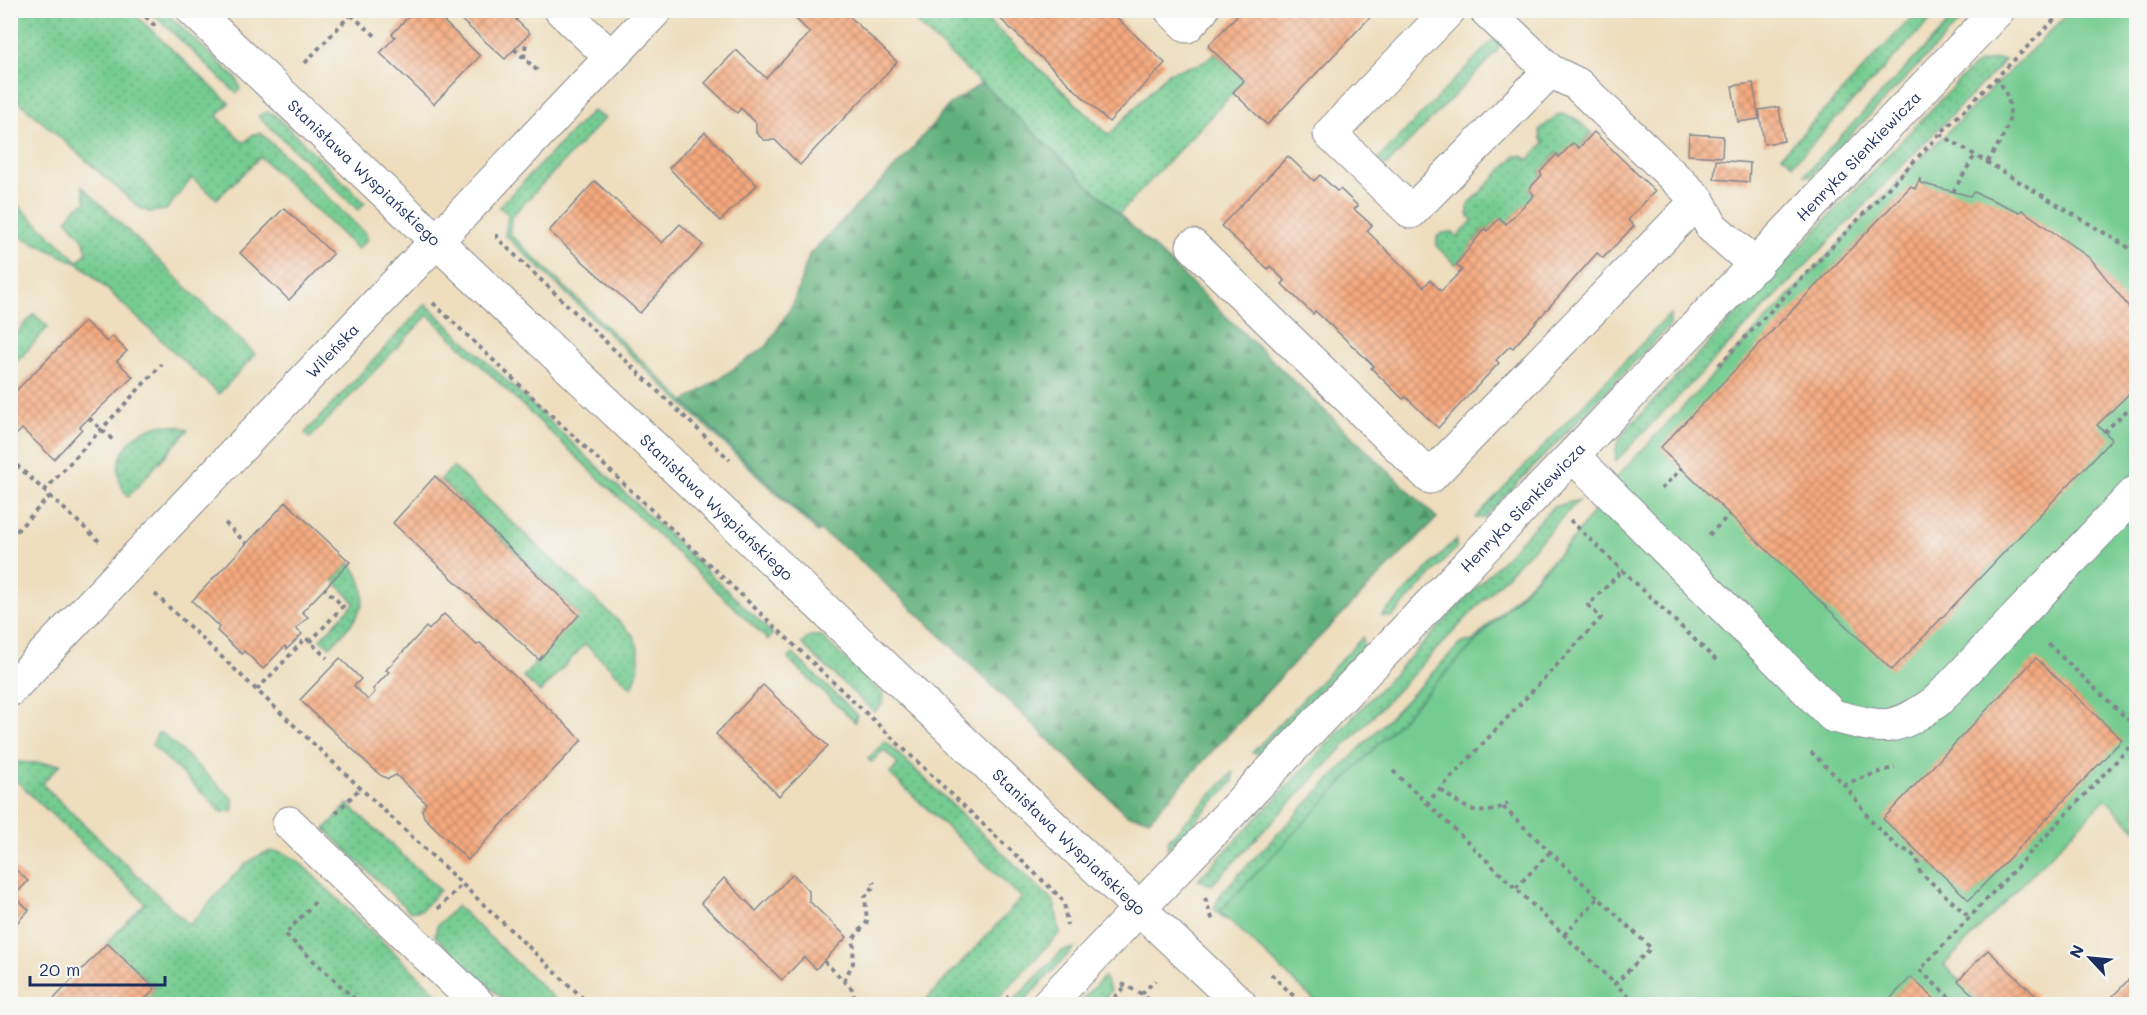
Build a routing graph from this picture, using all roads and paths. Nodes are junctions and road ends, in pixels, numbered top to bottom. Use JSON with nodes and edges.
{"nodes":[{"id":1,"x":140,"y":10,"type":"edge"},
{"id":2,"x":193,"y":10,"type":"edge"},
{"id":3,"x":372,"y":10,"type":"edge"},
{"id":4,"x":561,"y":10,"type":"edge"},
{"id":5,"x":656,"y":10,"type":"edge"},
{"id":6,"x":1171,"y":10,"type":"edge"},
{"id":7,"x":1203,"y":10,"type":"edge"},
{"id":8,"x":1449,"y":10,"type":"edge"},
{"id":9,"x":1486,"y":10,"type":"edge"},
{"id":10,"x":1998,"y":10,"type":"edge"},
{"id":11,"x":2064,"y":10,"type":"edge"},
{"id":12,"x":351,"y":14,"type":"junction"},
{"id":13,"x":165,"y":34,"type":"dead end"},
{"id":14,"x":378,"y":38,"type":"dead end"},
{"id":15,"x":526,"y":42,"type":"dead end"},
{"id":16,"x":514,"y":49,"type":"dead end"},
{"id":17,"x":611,"y":57,"type":"junction"},
{"id":18,"x":524,"y":58,"type":"junction"},
{"id":19,"x":305,"y":64,"type":"dead end"},
{"id":20,"x":1550,"y":71,"type":"junction"},
{"id":21,"x":1997,"y":78,"type":"junction"},
{"id":22,"x":547,"y":80,"type":"dead end"},
{"id":23,"x":1940,"y":134,"type":"junction"},
{"id":24,"x":1975,"y":155,"type":"junction"},
{"id":25,"x":1987,"y":162,"type":"junction"},
{"id":26,"x":1953,"y":192,"type":"dead end"},
{"id":27,"x":1698,"y":200,"type":"junction"},
{"id":28,"x":436,"y":243,"type":"junction"},
{"id":29,"x":1193,"y":246,"type":"dead end"},
{"id":30,"x":2136,"y":252,"type":"edge"},
{"id":31,"x":1755,"y":265,"type":"junction"},
{"id":32,"x":404,"y":276,"type":"junction"},
{"id":33,"x":162,"y":364,"type":"dead end"},
{"id":34,"x":1718,"y":366,"type":"dead end"},
{"id":35,"x":2136,"y":402,"type":"edge"},
{"id":36,"x":89,"y":418,"type":"dead end"},
{"id":37,"x":101,"y":429,"type":"junction"},
{"id":38,"x":2104,"y":432,"type":"dead end"},
{"id":39,"x":115,"y":442,"type":"dead end"},
{"id":40,"x":1573,"y":456,"type":"junction"},
{"id":41,"x":10,"y":459,"type":"edge"},
{"id":42,"x":1603,"y":486,"type":"junction"},
{"id":43,"x":44,"y":490,"type":"junction"},
{"id":44,"x":2136,"y":492,"type":"edge"},
{"id":45,"x":50,"y":496,"type":"junction"},
{"id":46,"x":223,"y":521,"type":"dead end"},
{"id":47,"x":1562,"y":529,"type":"dead end"},
{"id":48,"x":10,"y":538,"type":"edge"},
{"id":49,"x":246,"y":544,"type":"dead end"},
{"id":50,"x":106,"y":548,"type":"dead end"},
{"id":51,"x":1623,"y":570,"type":"dead end"},
{"id":52,"x":147,"y":586,"type":"dead end"},
{"id":53,"x":324,"y":588,"type":"dead end"},
{"id":54,"x":2019,"y":616,"type":"junction"},
{"id":55,"x":310,"y":642,"type":"junction"},
{"id":56,"x":327,"y":658,"type":"dead end"},
{"id":57,"x":10,"y":690,"type":"edge"},
{"id":58,"x":257,"y":690,"type":"junction"},
{"id":59,"x":2136,"y":727,"type":"edge"},
{"id":60,"x":2136,"y":740,"type":"edge"},
{"id":61,"x":1393,"y":771,"type":"dead end"},
{"id":62,"x":1844,"y":784,"type":"dead end"},
{"id":63,"x":1441,"y":790,"type":"junction"},
{"id":64,"x":1427,"y":803,"type":"junction"},
{"id":65,"x":1508,"y":803,"type":"dead end"},
{"id":66,"x":1503,"y":807,"type":"junction"},
{"id":67,"x":289,"y":823,"type":"dead end"},
{"id":68,"x":1550,"y":852,"type":"junction"},
{"id":69,"x":341,"y":873,"type":"junction"},
{"id":70,"x":873,"y":882,"type":"dead end"},
{"id":71,"x":1516,"y":888,"type":"junction"},
{"id":72,"x":1215,"y":891,"type":"dead end"},
{"id":73,"x":1598,"y":898,"type":"junction"},
{"id":74,"x":1206,"y":900,"type":"dead end"},
{"id":75,"x":1140,"y":908,"type":"junction"},
{"id":76,"x":1968,"y":916,"type":"junction"},
{"id":77,"x":1564,"y":935,"type":"junction"},
{"id":78,"x":1094,"y":956,"type":"junction"},
{"id":79,"x":824,"y":961,"type":"dead end"},
{"id":80,"x":844,"y":981,"type":"junction"},
{"id":81,"x":1616,"y":984,"type":"junction"},
{"id":82,"x":1125,"y":987,"type":"junction"},
{"id":83,"x":1634,"y":1001,"type":"dead end"},
{"id":84,"x":360,"y":1005,"type":"edge"},
{"id":85,"x":478,"y":1005,"type":"edge"},
{"id":86,"x":589,"y":1005,"type":"edge"},
{"id":87,"x":856,"y":1005,"type":"edge"},
{"id":88,"x":1048,"y":1005,"type":"edge"},
{"id":89,"x":1108,"y":1005,"type":"edge"},
{"id":90,"x":1153,"y":1005,"type":"edge"},
{"id":91,"x":1240,"y":1005,"type":"edge"},
{"id":92,"x":1956,"y":1005,"type":"edge"}],
"edges":[{"from":1,"to":13,"type":"path"},
{"from":2,"to":28,"type":"street","name":"Stanisława Wyspiańskiego"},
{"from":3,"to":12,"type":"path"},
{"from":4,"to":17,"type":"street"},
{"from":5,"to":17,"type":"street","name":"Wileńska"},
{"from":6,"to":7,"type":"street"},
{"from":8,"to":20,"type":"street"},
{"from":9,"to":20,"type":"street"},
{"from":10,"to":31,"type":"street","name":"Henryka Sienkiewicza"},
{"from":11,"to":21,"type":"path"},
{"from":12,"to":14,"type":"path"},
{"from":12,"to":19,"type":"path"},
{"from":15,"to":18,"type":"path"},
{"from":16,"to":18,"type":"path"},
{"from":17,"to":28,"type":"street","name":"Wileńska"},
{"from":18,"to":22,"type":"path"},
{"from":20,"to":27,"type":"street"},
{"from":21,"to":23,"type":"path"},
{"from":21,"to":25,"type":"path"},
{"from":23,"to":24,"type":"path"},
{"from":23,"to":34,"type":"path"},
{"from":24,"to":25,"type":"path"},
{"from":24,"to":26,"type":"path"},
{"from":25,"to":30,"type":"path"},
{"from":27,"to":29,"type":"street"},
{"from":27,"to":31,"type":"street"},
{"from":28,"to":32,"type":"street","name":"Wileńska"},
{"from":28,"to":75,"type":"street","name":"Stanisława Wyspiańskiego"},
{"from":31,"to":40,"type":"street","name":"Henryka Sienkiewicza"},
{"from":32,"to":57,"type":"street","name":"Wileńska"},
{"from":32,"to":78,"type":"path"},
{"from":33,"to":37,"type":"path"},
{"from":35,"to":38,"type":"path"},
{"from":36,"to":37,"type":"path"},
{"from":37,"to":39,"type":"path"},
{"from":37,"to":43,"type":"path"},
{"from":40,"to":42,"type":"street"},
{"from":40,"to":75,"type":"street","name":"Henryka Sienkiewicza"},
{"from":41,"to":43,"type":"path"},
{"from":42,"to":47,"type":"path"},
{"from":42,"to":54,"type":"street"},
{"from":43,"to":45,"type":"path"},
{"from":44,"to":54,"type":"street"},
{"from":45,"to":48,"type":"path"},
{"from":45,"to":50,"type":"path"},
{"from":46,"to":49,"type":"path"},
{"from":51,"to":63,"type":"path"},
{"from":52,"to":58,"type":"path"},
{"from":53,"to":55,"type":"path"},
{"from":54,"to":59,"type":"path"},
{"from":55,"to":56,"type":"path"},
{"from":55,"to":58,"type":"path"},
{"from":58,"to":86,"type":"path"},
{"from":60,"to":76,"type":"path"},
{"from":61,"to":64,"type":"path"},
{"from":62,"to":76,"type":"path"},
{"from":63,"to":64,"type":"path"},
{"from":63,"to":66,"type":"path"},
{"from":64,"to":71,"type":"path"},
{"from":65,"to":66,"type":"path"},
{"from":66,"to":68,"type":"path"},
{"from":67,"to":69,"type":"street"},
{"from":68,"to":71,"type":"path"},
{"from":68,"to":73,"type":"path"},
{"from":69,"to":84,"type":"path"},
{"from":69,"to":85,"type":"street"},
{"from":70,"to":80,"type":"path"},
{"from":71,"to":77,"type":"path"},
{"from":72,"to":74,"type":"path"},
{"from":73,"to":77,"type":"path"},
{"from":73,"to":81,"type":"path"},
{"from":75,"to":78,"type":"street","name":"Henryka Sienkiewicza"},
{"from":75,"to":91,"type":"street","name":"Stanisława Wyspiańskiego"},
{"from":76,"to":92,"type":"path"},
{"from":77,"to":81,"type":"path"},
{"from":78,"to":82,"type":"path"},
{"from":78,"to":88,"type":"street","name":"Henryka Sienkiewicza"},
{"from":79,"to":80,"type":"path"},
{"from":80,"to":87,"type":"path"},
{"from":81,"to":83,"type":"path"},
{"from":82,"to":89,"type":"path"},
{"from":82,"to":90,"type":"path"}]}
